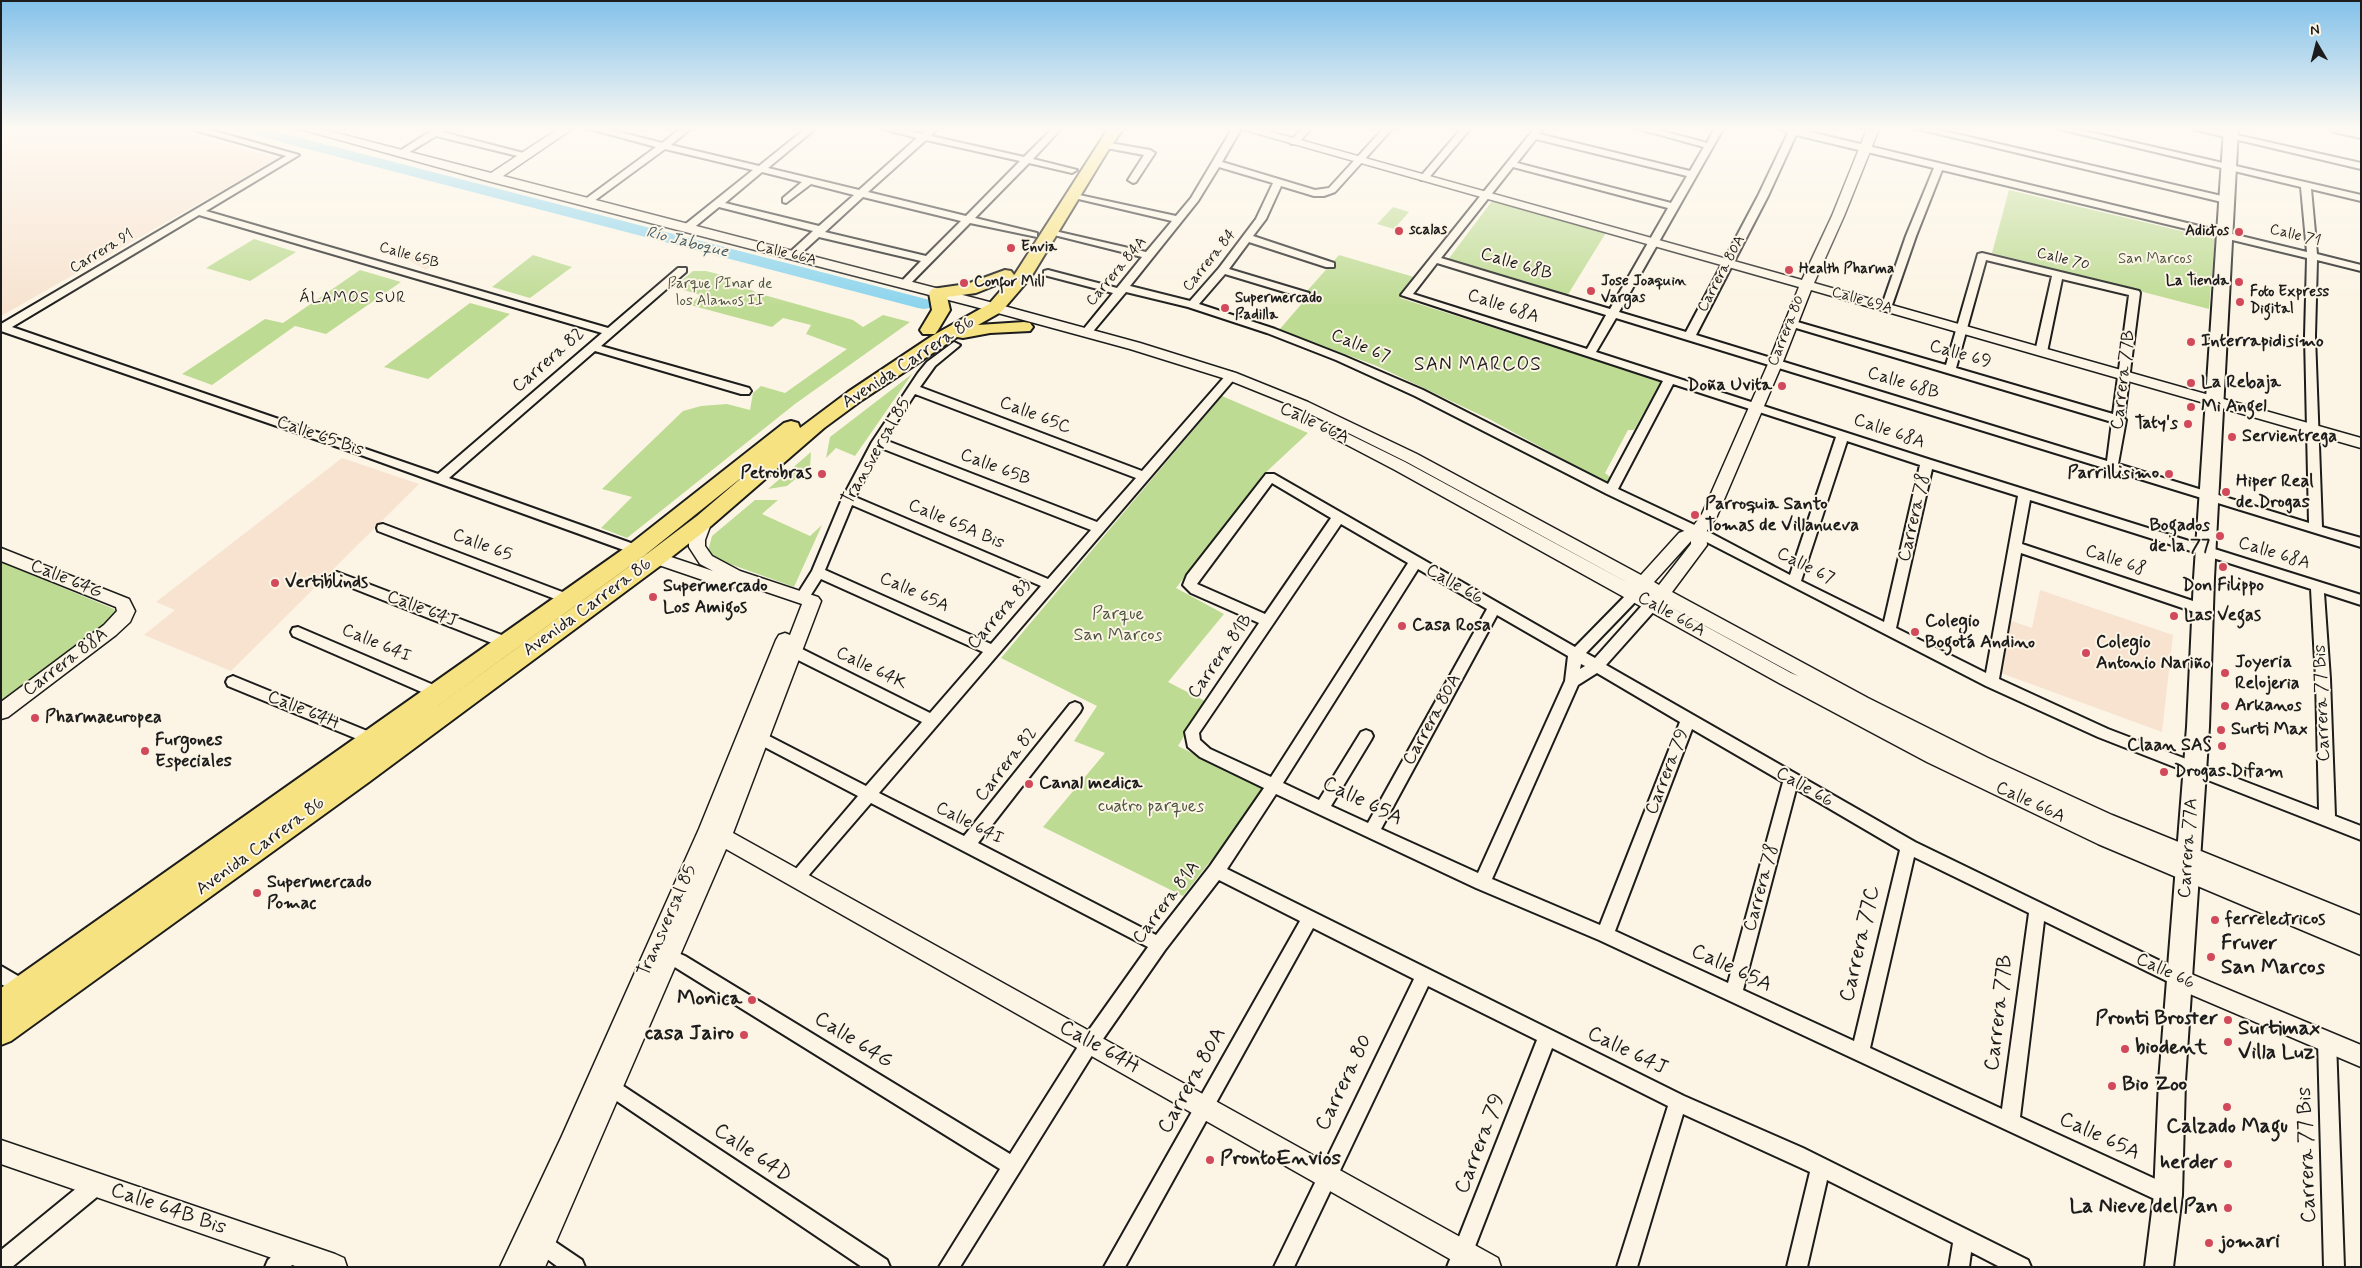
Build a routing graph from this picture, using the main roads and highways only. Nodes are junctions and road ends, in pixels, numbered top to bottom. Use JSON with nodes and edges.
{"nodes":[{"id":1,"x":1061,"y":188,"type":"edge"},
{"id":2,"x":1076,"y":188,"type":"edge"},
{"id":3,"x":2226,"y":188,"type":"edge"},
{"id":4,"x":1011,"y":280,"type":"junction"},
{"id":5,"x":940,"y":338,"type":"junction"},
{"id":6,"x":646,"y":554,"type":"junction"},
{"id":7,"x":1,"y":1005,"type":"edge"},
{"id":8,"x":1,"y":1030,"type":"edge"},
{"id":9,"x":2159,"y":1267,"type":"edge"}],
"edges":[{"from":1,"to":4,"type":"main road","name":"Avenida Carrera 86"},
{"from":2,"to":4,"type":"main road","name":"Avenida Carrera 86"},
{"from":3,"to":9,"type":"main road","name":"Carrera 77A"},
{"from":4,"to":5,"type":"main road","name":"Avenida Carrera 86"},
{"from":4,"to":5,"type":"main road"},
{"from":4,"to":5,"type":"main road"},
{"from":5,"to":6,"type":"main road","name":"Avenida Carrera 86"},
{"from":5,"to":6,"type":"main road","name":"Avenida Carrera 86"},
{"from":6,"to":7,"type":"main road","name":"Avenida Carrera 86"},
{"from":6,"to":8,"type":"main road","name":"Avenida Carrera 86"}]}
